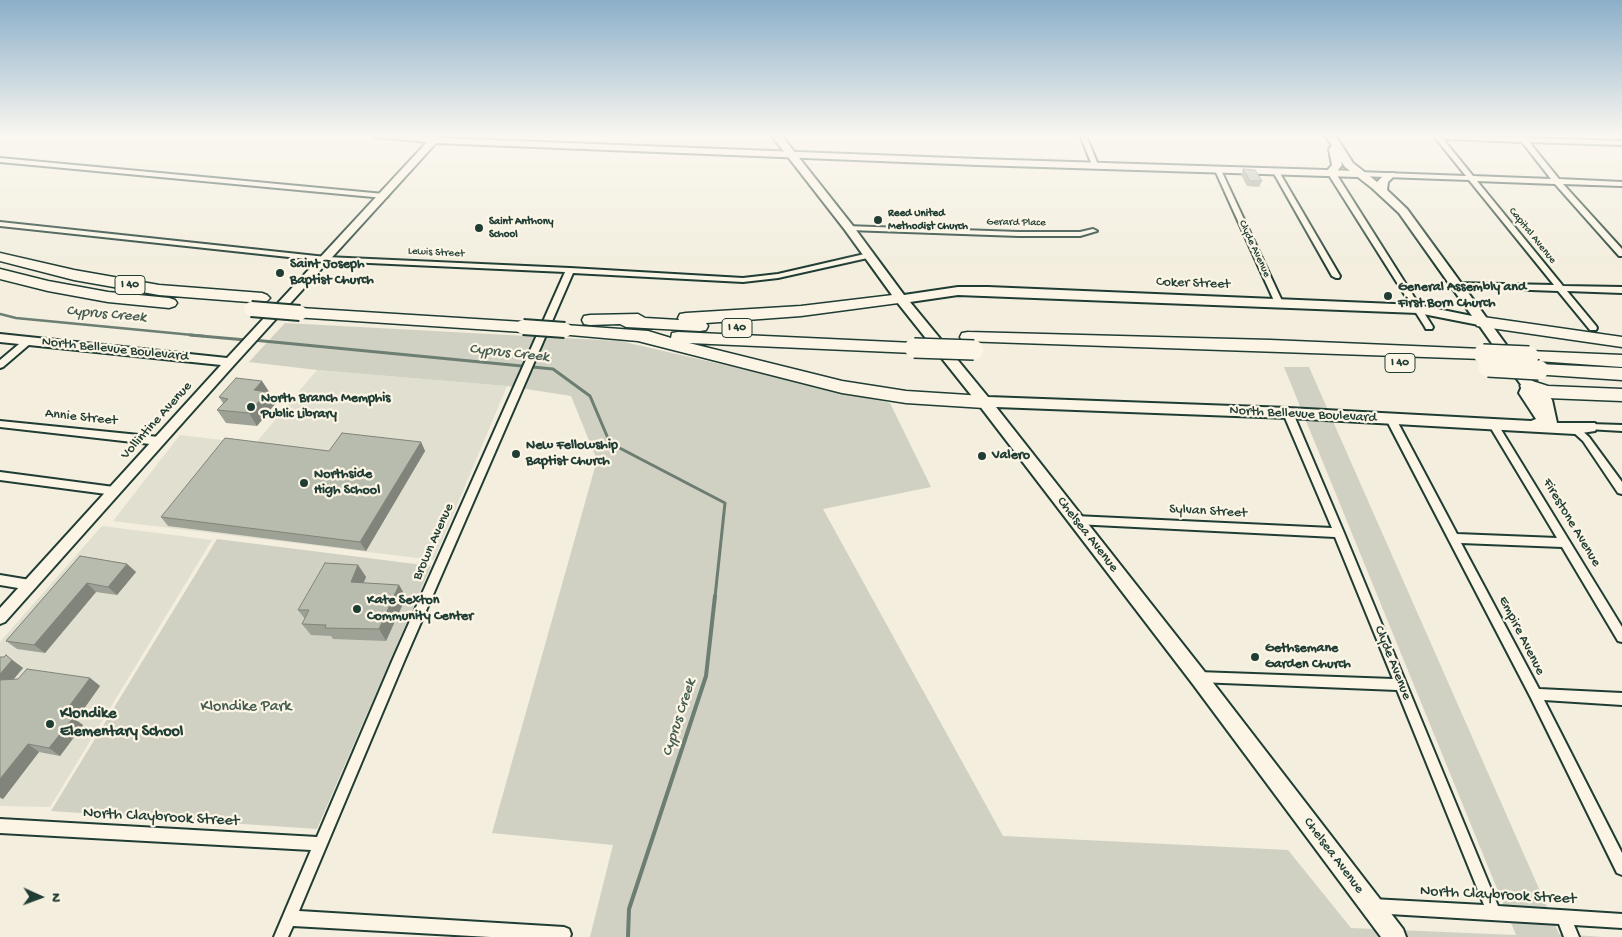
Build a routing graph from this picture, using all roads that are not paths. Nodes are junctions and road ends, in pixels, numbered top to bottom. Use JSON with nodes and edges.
{"nodes":[{"id":1,"x":200,"y":179,"type":"edge"},
{"id":2,"x":399,"y":179,"type":"edge"},
{"id":3,"x":811,"y":179,"type":"edge"},
{"id":4,"x":1222,"y":179,"type":"edge"},
{"id":5,"x":1280,"y":179,"type":"edge"},
{"id":6,"x":1335,"y":179,"type":"edge"},
{"id":7,"x":1364,"y":179,"type":"edge"},
{"id":8,"x":1386,"y":179,"type":"edge"},
{"id":9,"x":1465,"y":179,"type":"edge"},
{"id":10,"x":1470,"y":179,"type":"junction"},
{"id":11,"x":1554,"y":179,"type":"edge"},
{"id":12,"x":1557,"y":182,"type":"junction"},
{"id":13,"x":1622,"y":184,"type":"edge"},
{"id":14,"x":1381,"y":191,"type":"junction"},
{"id":15,"x":384,"y":196,"type":"junction"},
{"id":16,"x":0,"y":224,"type":"edge"},
{"id":17,"x":849,"y":228,"type":"junction"},
{"id":18,"x":1093,"y":231,"type":"dead end"},
{"id":19,"x":1622,"y":254,"type":"edge"},
{"id":20,"x":869,"y":255,"type":"junction"},
{"id":21,"x":0,"y":257,"type":"edge"},
{"id":22,"x":326,"y":259,"type":"junction"},
{"id":23,"x":570,"y":270,"type":"junction"},
{"id":24,"x":0,"y":274,"type":"edge"},
{"id":25,"x":1336,"y":276,"type":"dead end"},
{"id":26,"x":1454,"y":285,"type":"junction"},
{"id":27,"x":1560,"y":288,"type":"junction"},
{"id":28,"x":1622,"y":290,"type":"edge"},
{"id":29,"x":901,"y":299,"type":"junction"},
{"id":30,"x":1279,"y":303,"type":"junction"},
{"id":31,"x":1471,"y":306,"type":"junction"},
{"id":32,"x":305,"y":307,"type":"junction"},
{"id":33,"x":1418,"y":309,"type":"junction"},
{"id":34,"x":590,"y":320,"type":"junction"},
{"id":35,"x":1483,"y":322,"type":"junction"},
{"id":36,"x":565,"y":324,"type":"junction"},
{"id":37,"x":1429,"y":327,"type":"dead end"},
{"id":38,"x":1593,"y":328,"type":"dead end"},
{"id":39,"x":637,"y":335,"type":"junction"},
{"id":40,"x":0,"y":338,"type":"edge"},
{"id":41,"x":28,"y":341,"type":"junction"},
{"id":42,"x":911,"y":341,"type":"junction"},
{"id":43,"x":1622,"y":342,"type":"edge"},
{"id":44,"x":1622,"y":361,"type":"edge"},
{"id":45,"x":230,"y":362,"type":"junction"},
{"id":46,"x":1534,"y":363,"type":"junction"},
{"id":47,"x":0,"y":365,"type":"edge"},
{"id":48,"x":1622,"y":374,"type":"edge"},
{"id":49,"x":1529,"y":386,"type":"junction"},
{"id":50,"x":1622,"y":395,"type":"edge"},
{"id":51,"x":1545,"y":400,"type":"junction"},
{"id":52,"x":984,"y":402,"type":"junction"},
{"id":53,"x":1288,"y":413,"type":"junction"},
{"id":54,"x":1391,"y":419,"type":"junction"},
{"id":55,"x":1547,"y":421,"type":"junction"},
{"id":56,"x":0,"y":424,"type":"edge"},
{"id":57,"x":1494,"y":425,"type":"junction"},
{"id":58,"x":1532,"y":427,"type":"junction"},
{"id":59,"x":1590,"y":427,"type":"junction"},
{"id":60,"x":1622,"y":428,"type":"edge"},
{"id":61,"x":1570,"y":429,"type":"junction"},
{"id":62,"x":159,"y":441,"type":"junction"},
{"id":63,"x":0,"y":476,"type":"edge"},
{"id":64,"x":1622,"y":490,"type":"edge"},
{"id":65,"x":114,"y":491,"type":"junction"},
{"id":66,"x":1075,"y":520,"type":"junction"},
{"id":67,"x":1340,"y":533,"type":"junction"},
{"id":68,"x":1454,"y":538,"type":"junction"},
{"id":69,"x":1566,"y":543,"type":"junction"},
{"id":70,"x":0,"y":580,"type":"edge"},
{"id":71,"x":30,"y":585,"type":"junction"},
{"id":72,"x":0,"y":618,"type":"edge"},
{"id":73,"x":1622,"y":636,"type":"edge"},
{"id":74,"x":1198,"y":676,"type":"junction"},
{"id":75,"x":1401,"y":685,"type":"junction"},
{"id":76,"x":1535,"y":694,"type":"junction"},
{"id":77,"x":1622,"y":699,"type":"edge"},
{"id":78,"x":0,"y":826,"type":"edge"},
{"id":79,"x":321,"y":844,"type":"junction"},
{"id":80,"x":1622,"y":868,"type":"edge"},
{"id":81,"x":1371,"y":906,"type":"junction"},
{"id":82,"x":1494,"y":913,"type":"junction"},
{"id":83,"x":1563,"y":917,"type":"junction"},
{"id":84,"x":289,"y":918,"type":"junction"},
{"id":85,"x":1622,"y":921,"type":"edge"},
{"id":86,"x":463,"y":932,"type":"edge"},
{"id":87,"x":564,"y":934,"type":"dead end"},
{"id":88,"x":281,"y":937,"type":"edge"},
{"id":89,"x":1395,"y":937,"type":"edge"},
{"id":90,"x":1572,"y":937,"type":"edge"}],
"edges":[{"from":1,"to":15,"type":"street"},
{"from":2,"to":15,"type":"street","name":"Vollintine Avenue"},
{"from":3,"to":17,"type":"main road","name":"Chelsea Avenue"},
{"from":4,"to":30,"type":"street","name":"Clyde Avenue"},
{"from":5,"to":25,"type":"street"},
{"from":6,"to":33,"type":"street"},
{"from":7,"to":14,"type":"main road"},
{"from":8,"to":14,"type":"main road"},
{"from":9,"to":10,"type":"street"},
{"from":10,"to":12,"type":"street"},
{"from":10,"to":27,"type":"street","name":"Capital Avenue"},
{"from":11,"to":12,"type":"street"},
{"from":12,"to":13,"type":"street"},
{"from":12,"to":19,"type":"street"},
{"from":14,"to":26,"type":"main road"},
{"from":15,"to":22,"type":"street","name":"Vollintine Avenue"},
{"from":16,"to":22,"type":"street","name":"Lewis Street"},
{"from":17,"to":18,"type":"street","name":"Gerard Place"},
{"from":17,"to":20,"type":"main road","name":"Chelsea Avenue"},
{"from":20,"to":23,"type":"street","name":"Lewis Street"},
{"from":20,"to":29,"type":"main road","name":"Chelsea Avenue"},
{"from":21,"to":32,"type":"highway","number":"I 40"},
{"from":22,"to":23,"type":"street","name":"Lewis Street"},
{"from":22,"to":45,"type":"street","name":"Vollintine Avenue"},
{"from":23,"to":79,"type":"street","name":"Brown Avenue"},
{"from":24,"to":32,"type":"highway","number":"I 40","bridge":true},
{"from":26,"to":27,"type":"street"},
{"from":26,"to":31,"type":"main road"},
{"from":27,"to":28,"type":"street"},
{"from":27,"to":38,"type":"street","name":"Capital Avenue"},
{"from":29,"to":30,"type":"main road","name":"Coker Street"},
{"from":29,"to":34,"type":"highway"},
{"from":29,"to":52,"type":"main road","name":"Chelsea Avenue"},
{"from":30,"to":33,"type":"main road","name":"Coker Street"},
{"from":31,"to":33,"type":"main road"},
{"from":31,"to":35,"type":"main road"},
{"from":32,"to":36,"type":"highway","number":"I 40","bridge":true},
{"from":33,"to":35,"type":"main road","name":"Coker Street"},
{"from":33,"to":37,"type":"street"},
{"from":34,"to":36,"type":"highway","number":"I 40"},
{"from":34,"to":42,"type":"highway","number":"I 40"},
{"from":35,"to":43,"type":"highway"},
{"from":35,"to":49,"type":"main road"},
{"from":36,"to":39,"type":"highway","number":"I 40"},
{"from":39,"to":42,"type":"highway","number":"I 40"},
{"from":39,"to":52,"type":"highway"},
{"from":40,"to":41,"type":"street","name":"North Bellevue Boulevard"},
{"from":41,"to":45,"type":"street","name":"North Bellevue Boulevard"},
{"from":41,"to":47,"type":"street"},
{"from":42,"to":46,"type":"highway","number":"I 40","bridge":true},
{"from":44,"to":46,"type":"highway","number":"I 40"},
{"from":45,"to":62,"type":"street","name":"Vollintine Avenue"},
{"from":46,"to":48,"type":"highway","number":"I 40"},
{"from":49,"to":50,"type":"highway"},
{"from":49,"to":51,"type":"main road"},
{"from":49,"to":55,"type":"main road"},
{"from":51,"to":55,"type":"main road"},
{"from":51,"to":59,"type":"main road"},
{"from":52,"to":53,"type":"main road","name":"North Bellevue Boulevard"},
{"from":52,"to":66,"type":"main road","name":"Chelsea Avenue"},
{"from":53,"to":54,"type":"main road","name":"North Bellevue Boulevard"},
{"from":53,"to":67,"type":"street","name":"Clyde Avenue"},
{"from":54,"to":57,"type":"main road","name":"North Bellevue Boulevard"},
{"from":54,"to":68,"type":"street","name":"Empire Avenue"},
{"from":55,"to":58,"type":"main road"},
{"from":55,"to":61,"type":"main road"},
{"from":56,"to":62,"type":"street","name":"Annie Street"},
{"from":57,"to":58,"type":"main road","name":"North Bellevue Boulevard"},
{"from":57,"to":69,"type":"street","name":"Firestone Avenue"},
{"from":58,"to":61,"type":"main road","name":"North Bellevue Boulevard"},
{"from":59,"to":60,"type":"street","name":"North Bellevue Boulevard"},
{"from":59,"to":61,"type":"main road","name":"North Bellevue Boulevard"},
{"from":61,"to":64,"type":"street"},
{"from":62,"to":65,"type":"street","name":"Vollintine Avenue"},
{"from":63,"to":65,"type":"street"},
{"from":65,"to":71,"type":"street","name":"Vollintine Avenue"},
{"from":66,"to":67,"type":"street","name":"Sylvan Street"},
{"from":66,"to":74,"type":"main road","name":"Chelsea Avenue"},
{"from":67,"to":75,"type":"street","name":"Clyde Avenue"},
{"from":68,"to":69,"type":"street"},
{"from":68,"to":76,"type":"street","name":"Empire Avenue"},
{"from":69,"to":73,"type":"street","name":"Firestone Avenue"},
{"from":70,"to":71,"type":"street"},
{"from":71,"to":72,"type":"street","name":"Vollintine Avenue"},
{"from":74,"to":75,"type":"street"},
{"from":74,"to":81,"type":"main road","name":"Chelsea Avenue"},
{"from":75,"to":82,"type":"street","name":"Clyde Avenue"},
{"from":76,"to":77,"type":"street"},
{"from":76,"to":80,"type":"street","name":"Empire Avenue"},
{"from":78,"to":79,"type":"street","name":"North Claybrook Street"},
{"from":79,"to":84,"type":"street","name":"Brown Avenue"},
{"from":81,"to":82,"type":"street","name":"North Claybrook Street"},
{"from":81,"to":89,"type":"main road","name":"Chelsea Avenue"},
{"from":82,"to":83,"type":"street","name":"North Claybrook Street"},
{"from":83,"to":85,"type":"street","name":"North Claybrook Street"},
{"from":83,"to":90,"type":"street"},
{"from":84,"to":86,"type":"street"},
{"from":84,"to":88,"type":"street","name":"Brown Avenue"},
{"from":86,"to":87,"type":"street"}]}
